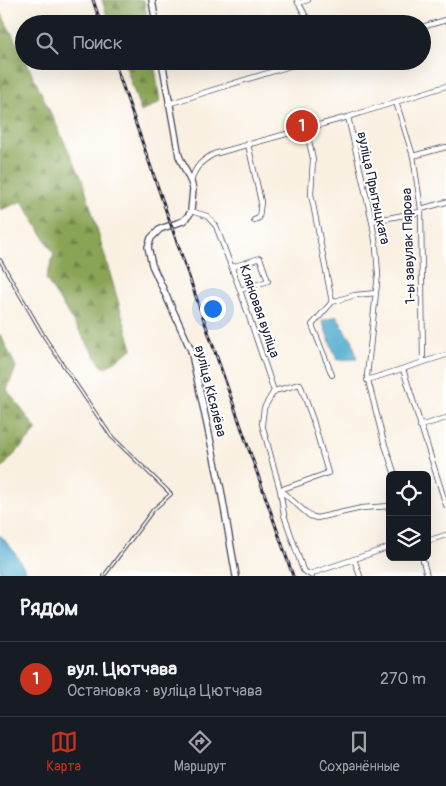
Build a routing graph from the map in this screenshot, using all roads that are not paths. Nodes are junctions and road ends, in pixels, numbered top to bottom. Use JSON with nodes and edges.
{"nodes":[{"id":1,"x":152,"y":0,"type":"edge"},
{"id":2,"x":308,"y":0,"type":"edge"},
{"id":3,"x":297,"y":1,"type":"edge"},
{"id":4,"x":154,"y":15,"type":"edge"},
{"id":5,"x":305,"y":15,"type":"edge"},
{"id":6,"x":446,"y":20,"type":"edge"},
{"id":7,"x":431,"y":24,"type":"edge"},
{"id":8,"x":163,"y":70,"type":"edge"},
{"id":9,"x":277,"y":70,"type":"edge"},
{"id":10,"x":446,"y":86,"type":"edge"},
{"id":11,"x":396,"y":102,"type":"junction"},
{"id":12,"x":168,"y":104,"type":"junction"},
{"id":13,"x":348,"y":117,"type":"junction"},
{"id":14,"x":306,"y":128,"type":"junction"},
{"id":15,"x":248,"y":144,"type":"junction"},
{"id":16,"x":446,"y":147,"type":"edge"},
{"id":17,"x":413,"y":156,"type":"junction"},
{"id":18,"x":191,"y":182,"type":"junction"},
{"id":19,"x":446,"y":202,"type":"edge"},
{"id":20,"x":191,"y":211,"type":"junction"},
{"id":21,"x":420,"y":211,"type":"junction"},
{"id":22,"x":254,"y":220,"type":"dead end"},
{"id":23,"x":372,"y":221,"type":"junction"},
{"id":24,"x":0,"y":260,"type":"edge"},
{"id":25,"x":232,"y":266,"type":"junction"},
{"id":26,"x":240,"y":290,"type":"junction"},
{"id":27,"x":376,"y":293,"type":"junction"},
{"id":28,"x":332,"y":302,"type":"junction"},
{"id":29,"x":446,"y":355,"type":"edge"},
{"id":30,"x":423,"y":362,"type":"junction"},
{"id":31,"x":403,"y":369,"type":"junction"},
{"id":32,"x":332,"y":375,"type":"dead end"},
{"id":33,"x":368,"y":380,"type":"junction"},
{"id":34,"x":274,"y":391,"type":"junction"},
{"id":35,"x":446,"y":418,"type":"edge"},
{"id":36,"x":420,"y":426,"type":"junction"},
{"id":37,"x":394,"y":471,"type":"edge"},
{"id":38,"x":446,"y":478,"type":"edge"},
{"id":39,"x":438,"y":480,"type":"junction"},
{"id":40,"x":280,"y":490,"type":"junction"},
{"id":41,"x":446,"y":505,"type":"edge"},
{"id":42,"x":386,"y":506,"type":"edge"},
{"id":43,"x":446,"y":535,"type":"edge"},
{"id":44,"x":431,"y":540,"type":"edge"},
{"id":45,"x":386,"y":548,"type":"edge"},
{"id":46,"x":354,"y":559,"type":"junction"},
{"id":47,"x":423,"y":561,"type":"edge"},
{"id":48,"x":311,"y":575,"type":"edge"},
{"id":49,"x":104,"y":576,"type":"edge"},
{"id":50,"x":236,"y":576,"type":"edge"},
{"id":51,"x":360,"y":576,"type":"edge"},
{"id":52,"x":427,"y":576,"type":"edge"}],
"edges":[{"from":1,"to":4,"type":"street"},
{"from":2,"to":3,"type":"street"},
{"from":3,"to":5,"type":"street"},
{"from":6,"to":7,"type":"street"},
{"from":8,"to":12,"type":"street"},
{"from":9,"to":12,"type":"street"},
{"from":10,"to":11,"type":"street"},
{"from":11,"to":13,"type":"street"},
{"from":11,"to":17,"type":"street","name":"1-ы завулак Пярова"},
{"from":12,"to":18,"type":"street"},
{"from":13,"to":14,"type":"street"},
{"from":13,"to":23,"type":"street","name":"вуліца Прытыцкага"},
{"from":14,"to":15,"type":"street"},
{"from":14,"to":28,"type":"street"},
{"from":15,"to":18,"type":"street"},
{"from":15,"to":22,"type":"street"},
{"from":16,"to":17,"type":"street"},
{"from":17,"to":21,"type":"street","name":"1-ы завулак Пярова"},
{"from":18,"to":20,"type":"street"},
{"from":19,"to":21,"type":"street"},
{"from":20,"to":25,"type":"street","name":"Кляновая вуліца"},
{"from":20,"to":50,"type":"street","name":"вуліца Кісялёва"},
{"from":21,"to":23,"type":"street"},
{"from":21,"to":30,"type":"street","name":"1-ы завулак Пярова"},
{"from":23,"to":27,"type":"street","name":"вуліца Прытыцкага"},
{"from":24,"to":49,"type":"lane"},
{"from":25,"to":26,"type":"street","name":"Кляновая вуліца"},
{"from":25,"to":26,"type":"street"},
{"from":26,"to":34,"type":"street","name":"Кляновая вуліца"},
{"from":27,"to":28,"type":"street"},
{"from":27,"to":33,"type":"street","name":"вуліца Прытыцкага"},
{"from":28,"to":32,"type":"street"},
{"from":29,"to":30,"type":"street"},
{"from":30,"to":31,"type":"street"},
{"from":31,"to":33,"type":"street"},
{"from":31,"to":36,"type":"street"},
{"from":33,"to":37,"type":"street","name":"вуліца Прытыцкага"},
{"from":34,"to":40,"type":"street"},
{"from":34,"to":40,"type":"street"},
{"from":35,"to":36,"type":"street"},
{"from":36,"to":39,"type":"street"},
{"from":38,"to":39,"type":"street"},
{"from":39,"to":41,"type":"street"},
{"from":40,"to":42,"type":"street"},
{"from":40,"to":48,"type":"street"},
{"from":43,"to":44,"type":"street"},
{"from":45,"to":46,"type":"street"},
{"from":46,"to":48,"type":"street"},
{"from":46,"to":51,"type":"street"},
{"from":47,"to":52,"type":"street"}]}
